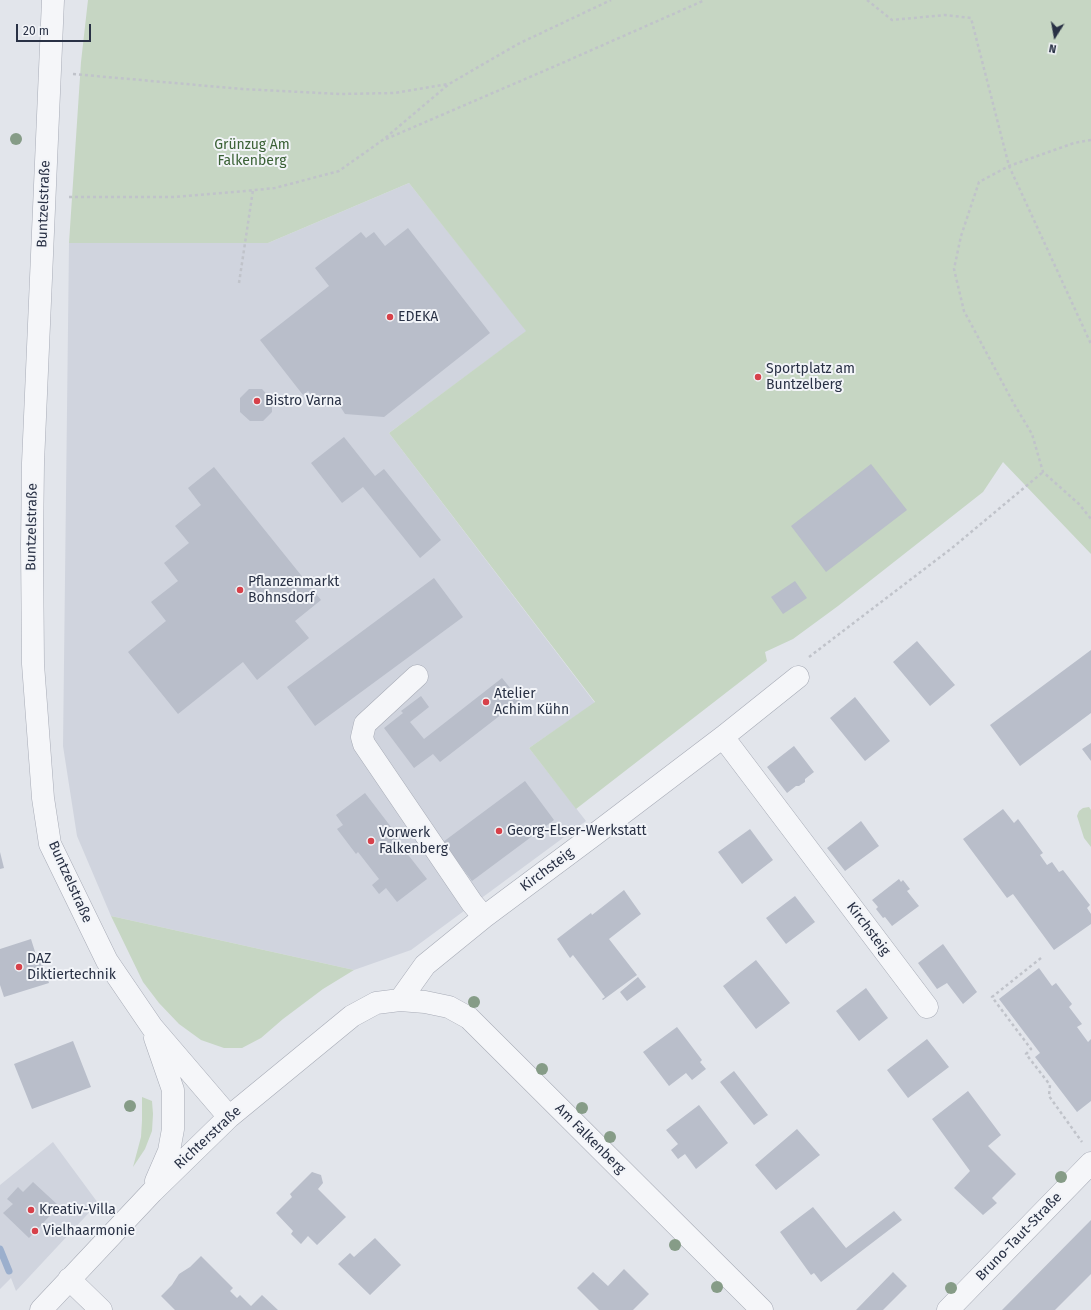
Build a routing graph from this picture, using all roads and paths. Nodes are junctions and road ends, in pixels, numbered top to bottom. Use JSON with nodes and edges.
{"nodes":[{"id":1,"x":53,"y":0,"type":"edge"},
{"id":2,"x":611,"y":0,"type":"edge"},
{"id":3,"x":705,"y":0,"type":"edge"},
{"id":4,"x":867,"y":0,"type":"edge"},
{"id":5,"x":50,"y":72,"type":"junction"},
{"id":6,"x":449,"y":84,"type":"junction"},
{"id":7,"x":384,"y":139,"type":"junction"},
{"id":8,"x":1091,"y":140,"type":"edge"},
{"id":9,"x":1009,"y":166,"type":"junction"},
{"id":10,"x":253,"y":190,"type":"junction"},
{"id":11,"x":45,"y":197,"type":"junction"},
{"id":12,"x":239,"y":283,"type":"dead end"},
{"id":13,"x":1091,"y":344,"type":"edge"},
{"id":14,"x":1043,"y":472,"type":"junction"},
{"id":15,"x":1091,"y":519,"type":"edge"},
{"id":16,"x":417,"y":676,"type":"dead end"},
{"id":17,"x":798,"y":677,"type":"joint"},
{"id":18,"x":722,"y":737,"type":"junction"},
{"id":19,"x":484,"y":917,"type":"junction"},
{"id":20,"x":1041,"y":958,"type":"dead end"},
{"id":21,"x":400,"y":1000,"type":"junction"},
{"id":22,"x":927,"y":1007,"type":"dead end"},
{"id":23,"x":152,"y":1027,"type":"junction"},
{"id":24,"x":229,"y":1117,"type":"junction"},
{"id":25,"x":1089,"y":1155,"type":"edge"},
{"id":26,"x":152,"y":1192,"type":"junction"},
{"id":27,"x":69,"y":1279,"type":"junction"},
{"id":28,"x":41,"y":1310,"type":"edge"},
{"id":29,"x":101,"y":1310,"type":"edge"},
{"id":30,"x":762,"y":1310,"type":"edge"},
{"id":31,"x":948,"y":1310,"type":"edge"}],
"edges":[{"from":1,"to":5,"type":"street","name":"Buntzelstraße"},
{"from":2,"to":6,"type":"path"},
{"from":3,"to":7,"type":"path"},
{"from":4,"to":9,"type":"path"},
{"from":5,"to":6,"type":"path"},
{"from":5,"to":11,"type":"street","name":"Buntzelstraße"},
{"from":6,"to":7,"type":"path"},
{"from":7,"to":10,"type":"path"},
{"from":8,"to":9,"type":"path"},
{"from":9,"to":13,"type":"path"},
{"from":9,"to":14,"type":"path"},
{"from":10,"to":11,"type":"path"},
{"from":10,"to":12,"type":"path"},
{"from":11,"to":23,"type":"street","name":"Buntzelstraße"},
{"from":14,"to":15,"type":"path"},
{"from":14,"to":17,"type":"path"},
{"from":16,"to":19,"type":"street"},
{"from":17,"to":18,"type":"street","name":"Kirchsteig"},
{"from":18,"to":19,"type":"street","name":"Kirchsteig"},
{"from":18,"to":22,"type":"street","name":"Kirchsteig"},
{"from":19,"to":21,"type":"street","name":"Kirchsteig"},
{"from":20,"to":25,"type":"path"},
{"from":21,"to":24,"type":"street","name":"Richterstraße"},
{"from":21,"to":30,"type":"street","name":"Am Falkenberg"},
{"from":23,"to":24,"type":"street","name":"Buntzelstraße"},
{"from":23,"to":26,"type":"street","name":"Buntzelstraße"},
{"from":24,"to":26,"type":"street","name":"Richterstraße"},
{"from":25,"to":31,"type":"street","name":"Bruno-Taut-Straße"},
{"from":26,"to":27,"type":"street","name":"Richterstraße"},
{"from":27,"to":28,"type":"street","name":"Richterstraße"},
{"from":27,"to":29,"type":"street"}]}
